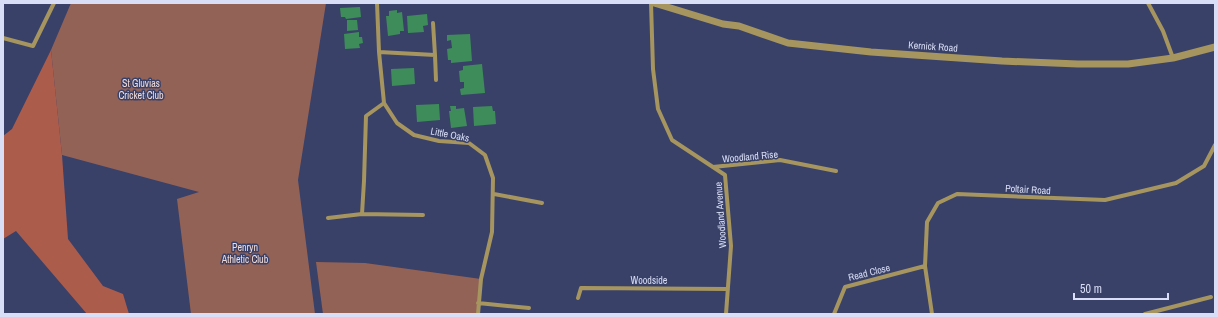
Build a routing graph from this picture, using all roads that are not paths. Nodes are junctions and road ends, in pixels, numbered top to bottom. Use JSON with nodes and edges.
{"nodes":[{"id":1,"x":54,"y":3,"type":"edge"},
{"id":2,"x":377,"y":3,"type":"edge"},
{"id":3,"x":651,"y":3,"type":"edge"},
{"id":4,"x":654,"y":3,"type":"edge"},
{"id":5,"x":1148,"y":3,"type":"edge"},
{"id":6,"x":433,"y":23,"type":"dead end"},
{"id":7,"x":3,"y":38,"type":"edge"},
{"id":8,"x":1215,"y":47,"type":"edge"},
{"id":9,"x":379,"y":52,"type":"junction"},
{"id":10,"x":434,"y":55,"type":"junction"},
{"id":11,"x":1173,"y":58,"type":"junction"},
{"id":12,"x":436,"y":80,"type":"dead end"},
{"id":13,"x":384,"y":102,"type":"junction"},
{"id":14,"x":1215,"y":145,"type":"edge"},
{"id":15,"x":713,"y":167,"type":"junction"},
{"id":16,"x":836,"y":171,"type":"dead end"},
{"id":17,"x":494,"y":194,"type":"junction"},
{"id":18,"x":542,"y":203,"type":"dead end"},
{"id":19,"x":362,"y":214,"type":"junction"},
{"id":20,"x":423,"y":215,"type":"dead end"},
{"id":21,"x":328,"y":218,"type":"dead end"},
{"id":22,"x":925,"y":266,"type":"junction"},
{"id":23,"x":728,"y":289,"type":"junction"},
{"id":24,"x":1211,"y":297,"type":"dead end"},
{"id":25,"x":578,"y":298,"type":"dead end"},
{"id":26,"x":478,"y":303,"type":"junction"},
{"id":27,"x":529,"y":308,"type":"dead end"},
{"id":28,"x":478,"y":314,"type":"edge"},
{"id":29,"x":726,"y":314,"type":"edge"},
{"id":30,"x":834,"y":314,"type":"edge"},
{"id":31,"x":932,"y":314,"type":"edge"},
{"id":32,"x":1144,"y":314,"type":"edge"}],
"edges":[{"from":1,"to":7,"type":"street"},
{"from":2,"to":9,"type":"street","name":"Little Oaks"},
{"from":3,"to":15,"type":"street","name":"Woodland Avenue"},
{"from":4,"to":11,"type":"street","name":"Kernick Road"},
{"from":5,"to":11,"type":"street"},
{"from":6,"to":10,"type":"street"},
{"from":8,"to":11,"type":"street","name":"Kernick Road"},
{"from":9,"to":10,"type":"street"},
{"from":9,"to":13,"type":"street","name":"Little Oaks"},
{"from":10,"to":12,"type":"street"},
{"from":13,"to":17,"type":"street","name":"Little Oaks"},
{"from":13,"to":19,"type":"street"},
{"from":14,"to":22,"type":"street","name":"Poltair Road"},
{"from":15,"to":16,"type":"street","name":"Woodland Rise"},
{"from":15,"to":23,"type":"street","name":"Woodland Avenue"},
{"from":17,"to":18,"type":"street"},
{"from":17,"to":26,"type":"street","name":"Little Oaks"},
{"from":19,"to":20,"type":"street"},
{"from":19,"to":21,"type":"street"},
{"from":22,"to":30,"type":"street","name":"Read Close"},
{"from":22,"to":31,"type":"street","name":"Poltair Road"},
{"from":23,"to":25,"type":"street","name":"Woodside"},
{"from":23,"to":29,"type":"street","name":"Woodland Avenue"},
{"from":24,"to":32,"type":"street"},
{"from":26,"to":27,"type":"street"},
{"from":26,"to":28,"type":"street","name":"Little Oaks"}]}
